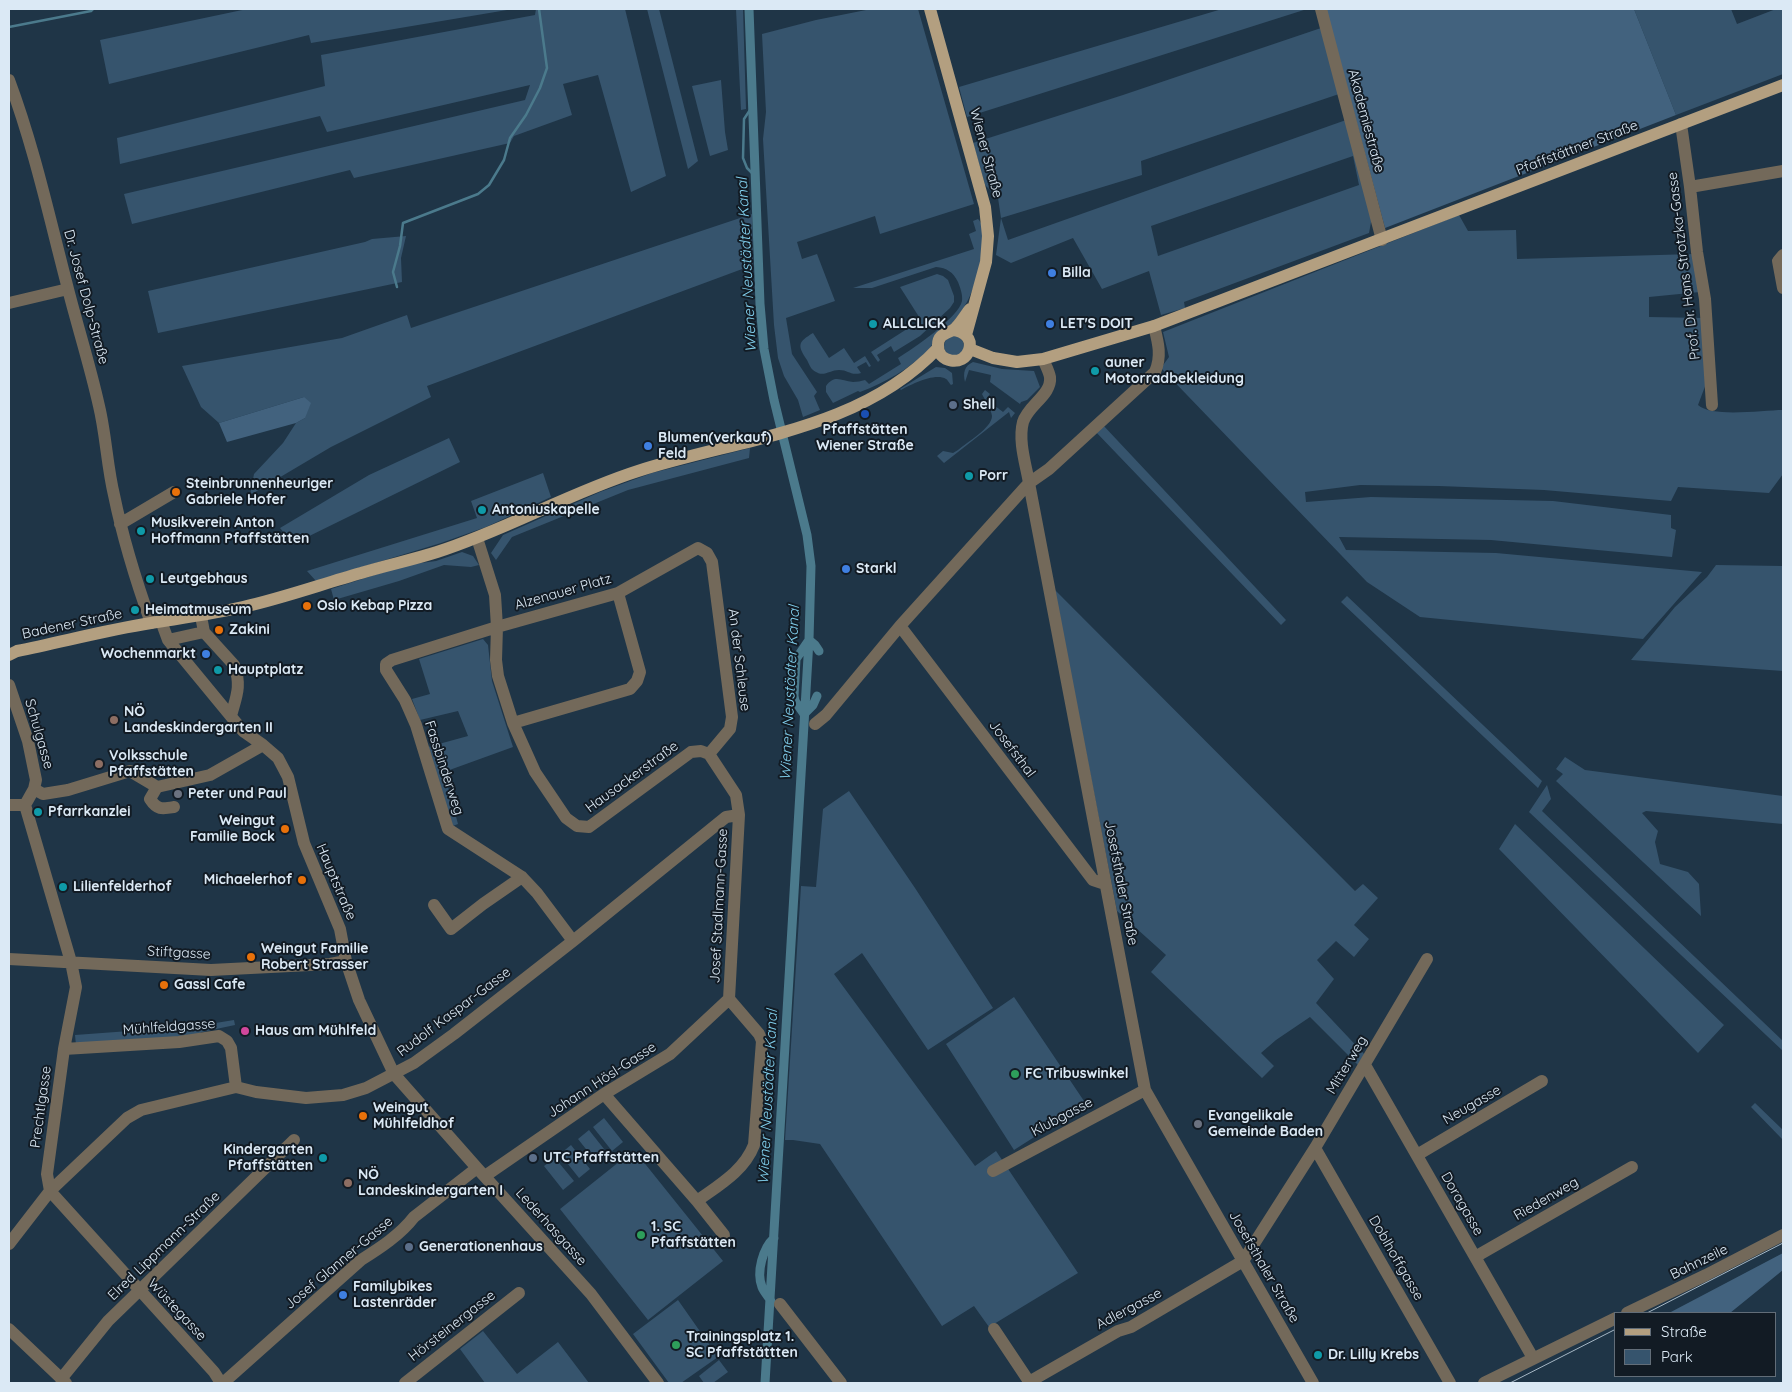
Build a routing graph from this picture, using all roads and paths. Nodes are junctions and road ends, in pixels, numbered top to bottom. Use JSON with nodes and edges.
{"nodes":[{"id":1,"x":930,"y":9,"type":"edge"},
{"id":2,"x":1321,"y":9,"type":"edge"},
{"id":3,"x":9,"y":80,"type":"edge"},
{"id":4,"x":1783,"y":85,"type":"edge"},
{"id":5,"x":1681,"y":124,"type":"junction"},
{"id":6,"x":1783,"y":171,"type":"edge"},
{"id":7,"x":1690,"y":187,"type":"junction"},
{"id":8,"x":1382,"y":240,"type":"junction"},
{"id":9,"x":1783,"y":255,"type":"edge"},
{"id":10,"x":1783,"y":288,"type":"edge"},
{"id":11,"x":68,"y":289,"type":"junction"},
{"id":12,"x":9,"y":303,"type":"edge"},
{"id":13,"x":973,"y":306,"type":"junction"},
{"id":14,"x":1154,"y":326,"type":"junction"},
{"id":15,"x":953,"y":330,"type":"junction"},
{"id":16,"x":966,"y":335,"type":"junction"},
{"id":17,"x":970,"y":349,"type":"junction"},
{"id":18,"x":941,"y":353,"type":"junction"},
{"id":19,"x":1043,"y":359,"type":"junction"},
{"id":20,"x":1712,"y":405,"type":"dead end"},
{"id":21,"x":1029,"y":483,"type":"junction"},
{"id":22,"x":174,"y":492,"type":"dead end"},
{"id":23,"x":120,"y":524,"type":"junction"},
{"id":24,"x":477,"y":538,"type":"junction"},
{"id":25,"x":712,"y":562,"type":"joint"},
{"id":26,"x":618,"y":593,"type":"junction"},
{"id":27,"x":201,"y":616,"type":"junction"},
{"id":28,"x":156,"y":622,"type":"junction"},
{"id":29,"x":900,"y":626,"type":"junction"},
{"id":30,"x":497,"y":627,"type":"junction"},
{"id":31,"x":204,"y":632,"type":"junction"},
{"id":32,"x":168,"y":640,"type":"junction"},
{"id":33,"x":9,"y":655,"type":"edge"},
{"id":34,"x":386,"y":664,"type":"joint"},
{"id":35,"x":9,"y":686,"type":"edge"},
{"id":36,"x":231,"y":716,"type":"junction"},
{"id":37,"x":513,"y":723,"type":"junction"},
{"id":38,"x":815,"y":724,"type":"dead end"},
{"id":39,"x":263,"y":745,"type":"junction"},
{"id":40,"x":709,"y":754,"type":"junction"},
{"id":41,"x":158,"y":787,"type":"junction"},
{"id":42,"x":34,"y":789,"type":"junction"},
{"id":43,"x":9,"y":805,"type":"edge"},
{"id":44,"x":25,"y":805,"type":"junction"},
{"id":45,"x":174,"y":807,"type":"dead end"},
{"id":46,"x":739,"y":814,"type":"junction"},
{"id":47,"x":522,"y":877,"type":"junction"},
{"id":48,"x":1105,"y":884,"type":"junction"},
{"id":49,"x":434,"y":904,"type":"dead end"},
{"id":50,"x":573,"y":941,"type":"junction"},
{"id":51,"x":9,"y":959,"type":"edge"},
{"id":52,"x":1427,"y":959,"type":"dead end"},
{"id":53,"x":346,"y":961,"type":"junction"},
{"id":54,"x":71,"y":962,"type":"junction"},
{"id":55,"x":729,"y":999,"type":"junction"},
{"id":56,"x":64,"y":1049,"type":"junction"},
{"id":57,"x":1365,"y":1065,"type":"junction"},
{"id":58,"x":394,"y":1074,"type":"junction"},
{"id":59,"x":1542,"y":1082,"type":"dead end"},
{"id":60,"x":236,"y":1087,"type":"junction"},
{"id":61,"x":1145,"y":1090,"type":"junction"},
{"id":62,"x":604,"y":1094,"type":"junction"},
{"id":63,"x":294,"y":1140,"type":"dead end"},
{"id":64,"x":1315,"y":1148,"type":"junction"},
{"id":65,"x":1417,"y":1155,"type":"junction"},
{"id":66,"x":1632,"y":1167,"type":"dead end"},
{"id":67,"x":993,"y":1171,"type":"dead end"},
{"id":68,"x":481,"y":1172,"type":"junction"},
{"id":69,"x":50,"y":1191,"type":"junction"},
{"id":70,"x":697,"y":1201,"type":"junction"},
{"id":71,"x":724,"y":1235,"type":"dead end"},
{"id":72,"x":1783,"y":1235,"type":"edge"},
{"id":73,"x":9,"y":1244,"type":"edge"},
{"id":74,"x":1475,"y":1257,"type":"junction"},
{"id":75,"x":1243,"y":1261,"type":"junction"},
{"id":76,"x":139,"y":1290,"type":"junction"},
{"id":77,"x":519,"y":1293,"type":"dead end"},
{"id":78,"x":780,"y":1304,"type":"dead end"},
{"id":79,"x":1629,"y":1312,"type":"edge"},
{"id":80,"x":1614,"y":1319,"type":"edge"},
{"id":81,"x":9,"y":1329,"type":"edge"},
{"id":82,"x":994,"y":1329,"type":"dead end"},
{"id":83,"x":1533,"y":1358,"type":"junction"},
{"id":84,"x":64,"y":1381,"type":"edge"},
{"id":85,"x":222,"y":1383,"type":"edge"},
{"id":86,"x":405,"y":1383,"type":"edge"},
{"id":87,"x":658,"y":1383,"type":"edge"},
{"id":88,"x":841,"y":1383,"type":"edge"},
{"id":89,"x":1030,"y":1383,"type":"edge"},
{"id":90,"x":1313,"y":1383,"type":"edge"},
{"id":91,"x":1450,"y":1383,"type":"edge"},
{"id":92,"x":1484,"y":1383,"type":"edge"}],
"edges":[{"from":1,"to":13,"type":"main road","name":"Wiener Straße"},
{"from":2,"to":8,"type":"street","name":"Akademiestraße"},
{"from":3,"to":11,"type":"street","name":"Dr. Josef Dolp-Straße"},
{"from":4,"to":5,"type":"main road","name":"Pfaffstättner Straße"},
{"from":5,"to":7,"type":"street","name":"Prof. Dr. Hans Strotzka-Gasse"},
{"from":5,"to":8,"type":"main road","name":"Pfaffstättner Straße"},
{"from":6,"to":7,"type":"street"},
{"from":7,"to":20,"type":"street","name":"Prof. Dr. Hans Strotzka-Gasse"},
{"from":8,"to":14,"type":"main road","name":"Pfaffstättner Straße"},
{"from":9,"to":10,"type":"street"},
{"from":11,"to":12,"type":"street"},
{"from":11,"to":23,"type":"street","name":"Dr. Josef Dolp-Straße"},
{"from":13,"to":15,"type":"main road","name":"Wiener Straße"},
{"from":13,"to":16,"type":"main road","name":"Wiener Straße"},
{"from":14,"to":19,"type":"main road","name":"Pfaffstättner Straße"},
{"from":14,"to":21,"type":"street"},
{"from":15,"to":16,"type":"main road"},
{"from":15,"to":18,"type":"main road","name":"Wiener Straße"},
{"from":16,"to":17,"type":"main road","name":"Wiener Straße"},
{"from":17,"to":18,"type":"main road"},
{"from":17,"to":19,"type":"main road","name":"Pfaffstättner Straße"},
{"from":18,"to":24,"type":"main road","name":"Wiener Straße"},
{"from":19,"to":21,"type":"street","name":"Josefsthaler Straße"},
{"from":21,"to":29,"type":"street"},
{"from":21,"to":48,"type":"street","name":"Josefsthaler Straße"},
{"from":22,"to":23,"type":"street"},
{"from":23,"to":28,"type":"street","name":"Dr. Josef Dolp-Straße"},
{"from":24,"to":27,"type":"main road","name":"Badener Straße"},
{"from":24,"to":30,"type":"street","name":"Hausackerstraße"},
{"from":25,"to":26,"type":"street","name":"Alzenauer Platz"},
{"from":25,"to":40,"type":"street","name":"An der Schleuse"},
{"from":26,"to":30,"type":"street","name":"Alzenauer Platz"},
{"from":26,"to":37,"type":"street"},
{"from":27,"to":28,"type":"main road","name":"Badener Straße"},
{"from":27,"to":31,"type":"street"},
{"from":28,"to":32,"type":"street"},
{"from":28,"to":33,"type":"main road","name":"Badener Straße"},
{"from":29,"to":38,"type":"street"},
{"from":29,"to":48,"type":"street","name":"Josefsthal"},
{"from":30,"to":34,"type":"street","name":"Alzenauer Platz"},
{"from":30,"to":37,"type":"street","name":"Hausackerstraße"},
{"from":31,"to":32,"type":"street"},
{"from":31,"to":36,"type":"street"},
{"from":32,"to":36,"type":"street"},
{"from":34,"to":47,"type":"street","name":"Fassbinderweg"},
{"from":35,"to":42,"type":"street","name":"Schulgasse"},
{"from":36,"to":39,"type":"street","name":"Hauptstraße"},
{"from":37,"to":40,"type":"street","name":"Hausackerstraße"},
{"from":39,"to":41,"type":"street"},
{"from":39,"to":53,"type":"street","name":"Hauptstraße"},
{"from":40,"to":46,"type":"street"},
{"from":41,"to":42,"type":"street"},
{"from":41,"to":45,"type":"street"},
{"from":42,"to":44,"type":"street","name":"Schulgasse"},
{"from":43,"to":44,"type":"street"},
{"from":44,"to":54,"type":"street"},
{"from":46,"to":50,"type":"street","name":"Rudolf Kaspar-Gasse"},
{"from":46,"to":55,"type":"street","name":"Josef Stadlmann-Gasse"},
{"from":47,"to":49,"type":"street"},
{"from":47,"to":50,"type":"street","name":"Fassbinderweg"},
{"from":48,"to":61,"type":"street","name":"Josefsthaler Straße"},
{"from":50,"to":58,"type":"street","name":"Rudolf Kaspar-Gasse"},
{"from":51,"to":54,"type":"street","name":"Stiftgasse"},
{"from":52,"to":57,"type":"street","name":"Mitterweg"},
{"from":53,"to":54,"type":"street","name":"Stiftgasse"},
{"from":53,"to":58,"type":"street","name":"Hauptstraße"},
{"from":54,"to":56,"type":"street","name":"Prechtlgasse"},
{"from":55,"to":62,"type":"street","name":"Johann Hösl-Gasse"},
{"from":55,"to":70,"type":"street","name":"Josef Stadlmann-Gasse"},
{"from":56,"to":60,"type":"street","name":"Mühlfeldgasse"},
{"from":56,"to":69,"type":"street","name":"Prechtlgasse"},
{"from":57,"to":64,"type":"street","name":"Mitterweg"},
{"from":57,"to":65,"type":"street","name":"Doragasse"},
{"from":58,"to":60,"type":"street","name":"Rudolf Kaspar-Gasse"},
{"from":58,"to":68,"type":"street","name":"Lederhasgasse"},
{"from":59,"to":65,"type":"street","name":"Neugasse"},
{"from":60,"to":69,"type":"street","name":"Rudolf Kaspar-Gasse"},
{"from":61,"to":67,"type":"street","name":"Klubgasse"},
{"from":61,"to":75,"type":"street","name":"Josefsthaler Straße"},
{"from":62,"to":68,"type":"street","name":"Johann Hösl-Gasse"},
{"from":62,"to":70,"type":"street"},
{"from":63,"to":76,"type":"street","name":"Elred Lippmann-Straße"},
{"from":64,"to":75,"type":"street","name":"Mitterweg"},
{"from":64,"to":91,"type":"street","name":"Doblhoffgasse"},
{"from":65,"to":74,"type":"street","name":"Doragasse"},
{"from":66,"to":74,"type":"street","name":"Riedenweg"},
{"from":68,"to":85,"type":"street","name":"Josef Glanner-Gasse"},
{"from":68,"to":87,"type":"street","name":"Lederhasgasse"},
{"from":69,"to":73,"type":"street"},
{"from":69,"to":76,"type":"street","name":"Wüstegasse"},
{"from":70,"to":71,"type":"street"},
{"from":72,"to":79,"type":"street","name":"Bahnzeile"},
{"from":74,"to":83,"type":"street","name":"Doragasse"},
{"from":75,"to":89,"type":"street","name":"Adlergasse"},
{"from":75,"to":90,"type":"street","name":"Josefsthaler Straße"},
{"from":76,"to":84,"type":"street","name":"Elred Lippmann-Straße"},
{"from":76,"to":85,"type":"street","name":"Wüstegasse"},
{"from":77,"to":86,"type":"street","name":"Hörsteinergasse"},
{"from":78,"to":88,"type":"street"},
{"from":80,"to":83,"type":"street"},
{"from":81,"to":84,"type":"street"},
{"from":82,"to":89,"type":"street"},
{"from":83,"to":92,"type":"street"}]}
